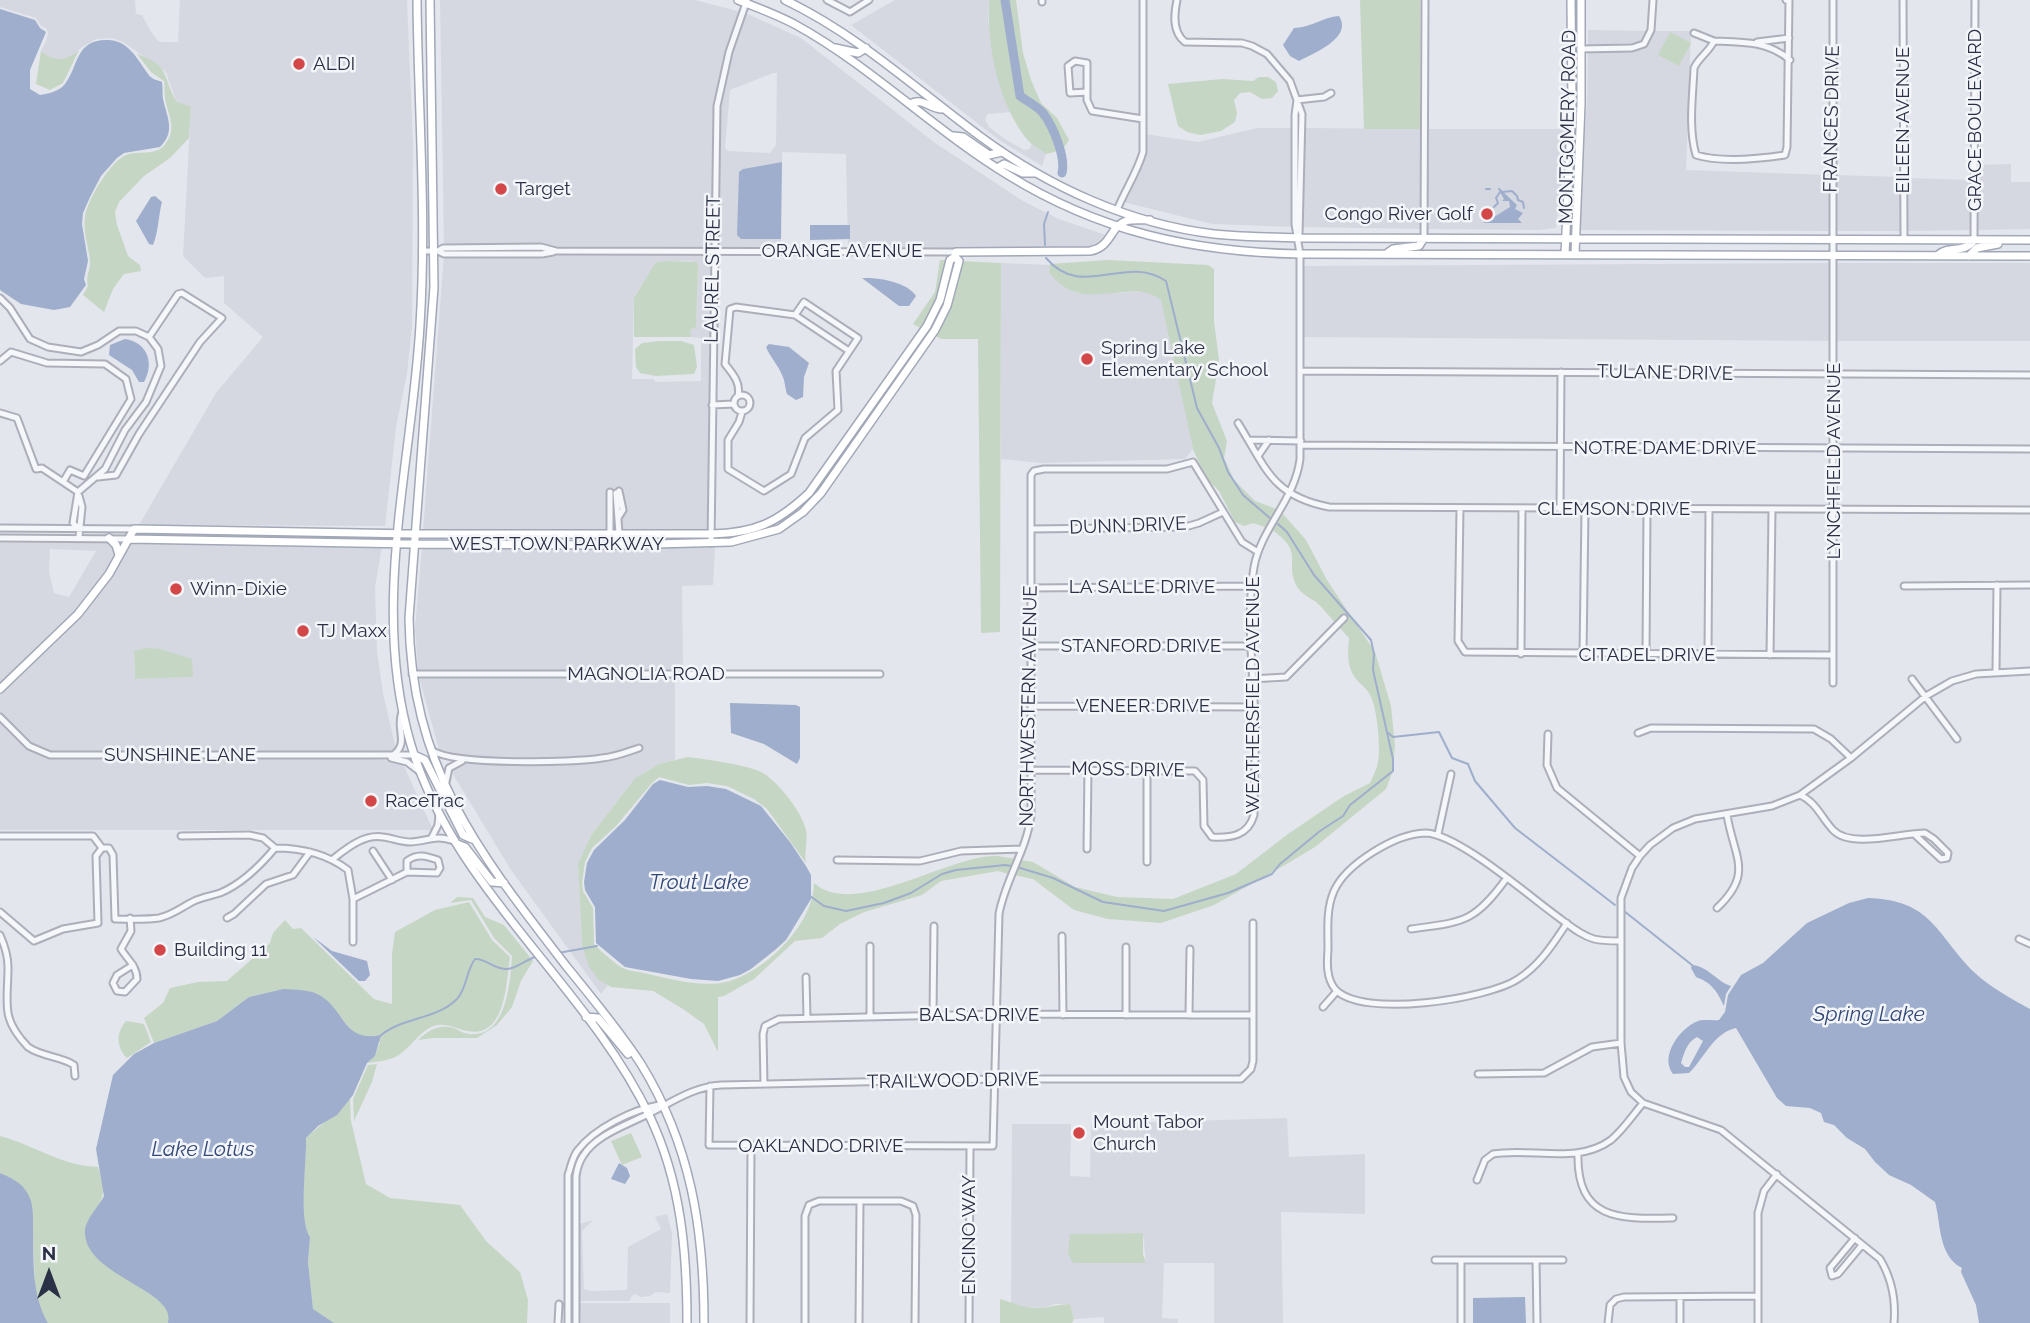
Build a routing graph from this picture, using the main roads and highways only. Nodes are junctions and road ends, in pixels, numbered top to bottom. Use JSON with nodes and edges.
{"nodes":[{"id":1,"x":785,"y":0,"type":"edge"},
{"id":2,"x":1571,"y":0,"type":"edge"},
{"id":3,"x":1581,"y":0,"type":"edge"},
{"id":4,"x":744,"y":1,"type":"edge"},
{"id":5,"x":416,"y":3,"type":"edge"},
{"id":6,"x":432,"y":3,"type":"edge"},
{"id":7,"x":1571,"y":17,"type":"junction"},
{"id":8,"x":834,"y":48,"type":"junction"},
{"id":9,"x":866,"y":48,"type":"junction"},
{"id":10,"x":1580,"y":49,"type":"junction"},
{"id":11,"x":910,"y":104,"type":"junction"},
{"id":12,"x":945,"y":110,"type":"junction"},
{"id":13,"x":420,"y":115,"type":"junction"},
{"id":14,"x":953,"y":136,"type":"junction"},
{"id":15,"x":432,"y":143,"type":"junction"},
{"id":16,"x":1002,"y":152,"type":"junction"},
{"id":17,"x":997,"y":168,"type":"junction"},
{"id":18,"x":1036,"y":173,"type":"junction"},
{"id":19,"x":1150,"y":220,"type":"junction"},
{"id":20,"x":1117,"y":227,"type":"junction"},
{"id":21,"x":1424,"y":238,"type":"junction"},
{"id":22,"x":1566,"y":239,"type":"junction"},
{"id":23,"x":1575,"y":239,"type":"junction"},
{"id":24,"x":1974,"y":240,"type":"junction"},
{"id":25,"x":2030,"y":240,"type":"edge"},
{"id":26,"x":955,"y":254,"type":"junction"},
{"id":27,"x":1386,"y":254,"type":"junction"},
{"id":28,"x":1565,"y":254,"type":"junction"},
{"id":29,"x":1575,"y":254,"type":"junction"},
{"id":30,"x":1937,"y":256,"type":"junction"},
{"id":31,"x":1969,"y":256,"type":"junction"},
{"id":32,"x":2030,"y":256,"type":"edge"},
{"id":33,"x":417,"y":369,"type":"junction"},
{"id":34,"x":414,"y":391,"type":"junction"},
{"id":35,"x":426,"y":395,"type":"junction"},
{"id":36,"x":424,"y":415,"type":"junction"},
{"id":37,"x":398,"y":534,"type":"junction"},
{"id":38,"x":415,"y":534,"type":"junction"},
{"id":39,"x":109,"y":538,"type":"road end"},
{"id":40,"x":129,"y":539,"type":"junction"},
{"id":41,"x":398,"y":544,"type":"junction"},
{"id":42,"x":414,"y":544,"type":"junction"},
{"id":43,"x":119,"y":556,"type":"junction"},
{"id":44,"x":0,"y":689,"type":"edge"},
{"id":45,"x":414,"y":755,"type":"junction"},
{"id":46,"x":473,"y":839,"type":"junction"},
{"id":47,"x":455,"y":843,"type":"junction"},
{"id":48,"x":503,"y":883,"type":"junction"},
{"id":49,"x":586,"y":1017,"type":"junction"},
{"id":50,"x":641,"y":1065,"type":"junction"},
{"id":51,"x":687,"y":1323,"type":"edge"},
{"id":52,"x":704,"y":1323,"type":"edge"}],
"edges":[{"from":1,"to":9,"type":"main road"},
{"from":2,"to":7,"type":"main road","name":"MONTGOMERY ROAD"},
{"from":3,"to":10,"type":"main road","name":"MONTGOMERY ROAD"},
{"from":4,"to":8,"type":"main road"},
{"from":5,"to":13,"type":"main road"},
{"from":6,"to":15,"type":"main road"},
{"from":7,"to":10,"type":"main road"},
{"from":7,"to":22,"type":"main road","name":"MONTGOMERY ROAD"},
{"from":8,"to":9,"type":"main road"},
{"from":8,"to":11,"type":"main road"},
{"from":9,"to":12,"type":"main road"},
{"from":10,"to":23,"type":"main road","name":"MONTGOMERY ROAD"},
{"from":11,"to":12,"type":"main road"},
{"from":11,"to":14,"type":"main road"},
{"from":12,"to":16,"type":"main road"},
{"from":13,"to":15,"type":"main road"},
{"from":13,"to":33,"type":"main road"},
{"from":14,"to":16,"type":"main road"},
{"from":14,"to":17,"type":"main road"},
{"from":15,"to":35,"type":"main road"},
{"from":16,"to":18,"type":"main road"},
{"from":17,"to":18,"type":"main road"},
{"from":17,"to":20,"type":"main road"},
{"from":18,"to":19,"type":"main road"},
{"from":19,"to":20,"type":"main road"},
{"from":19,"to":21,"type":"main road"},
{"from":20,"to":26,"type":"main road","name":"ORANGE AVENUE"},
{"from":20,"to":27,"type":"main road"},
{"from":21,"to":22,"type":"main road"},
{"from":21,"to":27,"type":"main road"},
{"from":22,"to":23,"type":"main road"},
{"from":22,"to":28,"type":"main road","name":"MONTGOMERY ROAD"},
{"from":23,"to":24,"type":"main road"},
{"from":23,"to":29,"type":"main road","name":"MONTGOMERY ROAD"},
{"from":24,"to":25,"type":"main road"},
{"from":24,"to":30,"type":"main road"},
{"from":25,"to":31,"type":"main road"},
{"from":26,"to":38,"type":"main road","name":"WEST TOWN PARKWAY"},
{"from":26,"to":42,"type":"main road","name":"WEST TOWN PARKWAY"},
{"from":27,"to":28,"type":"main road"},
{"from":28,"to":29,"type":"main road"},
{"from":29,"to":30,"type":"main road"},
{"from":30,"to":31,"type":"main road"},
{"from":31,"to":32,"type":"main road"},
{"from":33,"to":34,"type":"main road"},
{"from":33,"to":35,"type":"main road"},
{"from":34,"to":36,"type":"main road"},
{"from":34,"to":37,"type":"main road"},
{"from":35,"to":36,"type":"main road"},
{"from":36,"to":38,"type":"main road"},
{"from":37,"to":38,"type":"main road","name":"WEST TOWN PARKWAY"},
{"from":37,"to":40,"type":"main road","name":"WEST TOWN PARKWAY"},
{"from":37,"to":41,"type":"main road"},
{"from":38,"to":42,"type":"main road"},
{"from":39,"to":43,"type":"main road"},
{"from":40,"to":41,"type":"main road","name":"WEST TOWN PARKWAY"},
{"from":40,"to":43,"type":"main road"},
{"from":41,"to":42,"type":"main road","name":"WEST TOWN PARKWAY"},
{"from":41,"to":45,"type":"main road"},
{"from":42,"to":46,"type":"main road"},
{"from":43,"to":44,"type":"main road"},
{"from":45,"to":46,"type":"main road"},
{"from":45,"to":47,"type":"main road"},
{"from":46,"to":48,"type":"main road"},
{"from":47,"to":48,"type":"main road"},
{"from":47,"to":49,"type":"main road"},
{"from":48,"to":50,"type":"main road"},
{"from":49,"to":50,"type":"main road"},
{"from":49,"to":51,"type":"main road"},
{"from":50,"to":52,"type":"main road"}]}
